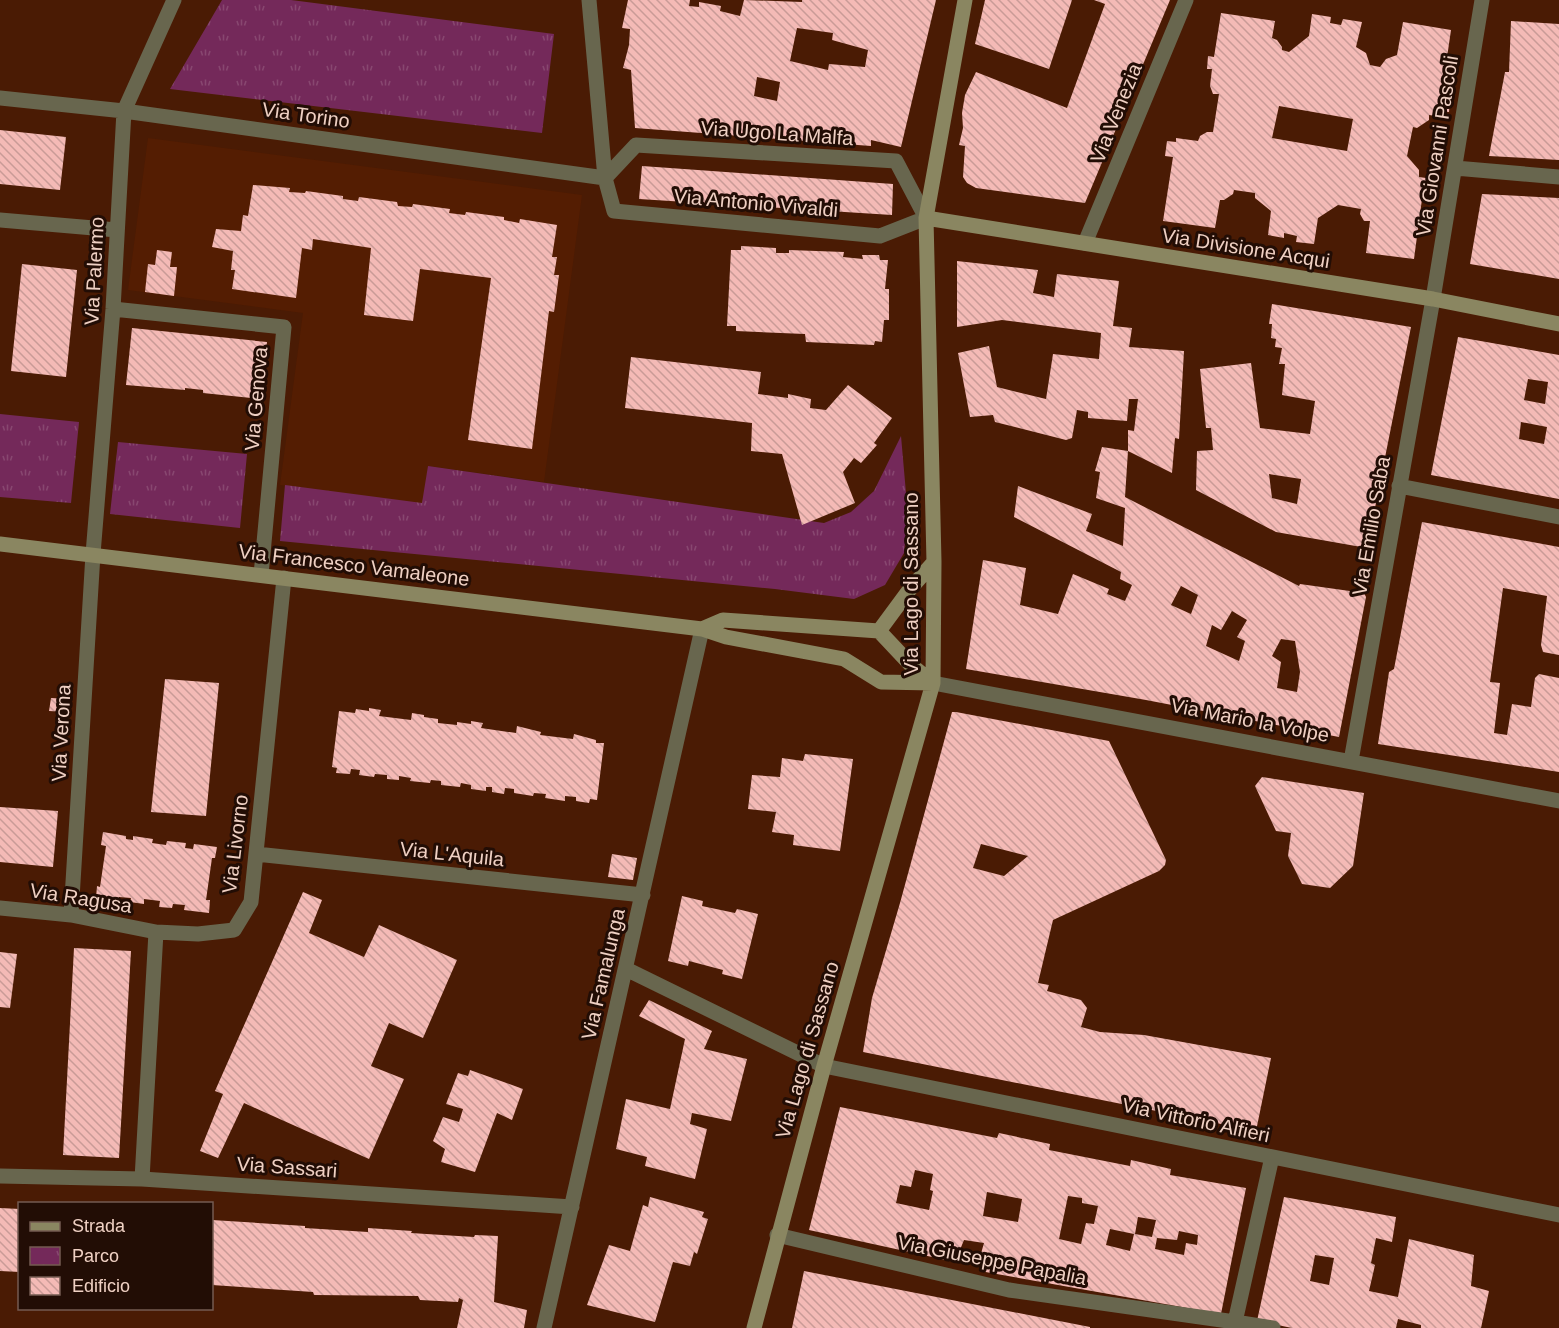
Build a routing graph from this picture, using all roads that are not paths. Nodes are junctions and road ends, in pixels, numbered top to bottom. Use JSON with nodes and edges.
{"nodes":[{"id":1,"x":174,"y":0,"type":"edge"},
{"id":2,"x":589,"y":0,"type":"edge"},
{"id":3,"x":965,"y":0,"type":"edge"},
{"id":4,"x":1186,"y":0,"type":"edge"},
{"id":5,"x":1482,"y":0,"type":"edge"},
{"id":6,"x":0,"y":98,"type":"edge"},
{"id":7,"x":124,"y":111,"type":"junction"},
{"id":8,"x":1455,"y":168,"type":"junction"},
{"id":9,"x":1559,"y":177,"type":"edge"},
{"id":10,"x":606,"y":178,"type":"junction"},
{"id":11,"x":926,"y":218,"type":"junction"},
{"id":12,"x":0,"y":220,"type":"edge"},
{"id":13,"x":117,"y":230,"type":"junction"},
{"id":14,"x":1085,"y":243,"type":"junction"},
{"id":15,"x":1433,"y":299,"type":"junction"},
{"id":16,"x":113,"y":309,"type":"junction"},
{"id":17,"x":1559,"y":324,"type":"edge"},
{"id":18,"x":1399,"y":486,"type":"junction"},
{"id":19,"x":1559,"y":517,"type":"edge"},
{"id":20,"x":0,"y":544,"type":"edge"},
{"id":21,"x":93,"y":554,"type":"junction"},
{"id":22,"x":934,"y":562,"type":"junction"},
{"id":23,"x":261,"y":575,"type":"junction"},
{"id":24,"x":284,"y":578,"type":"junction"},
{"id":25,"x":702,"y":629,"type":"junction"},
{"id":26,"x":879,"y":632,"type":"junction"},
{"id":27,"x":933,"y":683,"type":"junction"},
{"id":28,"x":1351,"y":760,"type":"junction"},
{"id":29,"x":1559,"y":801,"type":"edge"},
{"id":30,"x":256,"y":854,"type":"junction"},
{"id":31,"x":643,"y":895,"type":"junction"},
{"id":32,"x":0,"y":908,"type":"edge"},
{"id":33,"x":71,"y":915,"type":"junction"},
{"id":34,"x":156,"y":932,"type":"junction"},
{"id":35,"x":626,"y":969,"type":"junction"},
{"id":36,"x":824,"y":1066,"type":"junction"},
{"id":37,"x":1272,"y":1157,"type":"junction"},
{"id":38,"x":0,"y":1176,"type":"edge"},
{"id":39,"x":142,"y":1179,"type":"junction"},
{"id":40,"x":572,"y":1207,"type":"junction"},
{"id":41,"x":1559,"y":1215,"type":"edge"},
{"id":42,"x":777,"y":1235,"type":"junction"},
{"id":43,"x":1234,"y":1325,"type":"edge"},
{"id":44,"x":544,"y":1328,"type":"edge"},
{"id":45,"x":754,"y":1328,"type":"edge"},
{"id":46,"x":1273,"y":1328,"type":"edge"}],
"edges":[{"from":1,"to":7,"type":"street","name":"Via Palermo"},
{"from":2,"to":10,"type":"street"},
{"from":3,"to":11,"type":"main road","name":"Via Lago di Sassano"},
{"from":4,"to":14,"type":"street","name":"Via Venezia"},
{"from":5,"to":8,"type":"street","name":"Via Giovanni Pascoli"},
{"from":6,"to":7,"type":"street","name":"Via Torino"},
{"from":7,"to":10,"type":"street","name":"Via Torino"},
{"from":7,"to":13,"type":"street","name":"Via Palermo"},
{"from":8,"to":9,"type":"street"},
{"from":8,"to":15,"type":"street","name":"Via Giovanni Pascoli"},
{"from":10,"to":11,"type":"street","name":"Via Antonio Vivaldi"},
{"from":10,"to":11,"type":"street","name":"Via Ugo La Malfa"},
{"from":11,"to":14,"type":"main road","name":"Via Divisione Acqui"},
{"from":11,"to":22,"type":"main road","name":"Via Lago di Sassano"},
{"from":12,"to":13,"type":"street"},
{"from":13,"to":16,"type":"street","name":"Via Palermo"},
{"from":14,"to":15,"type":"main road","name":"Via Divisione Acqui"},
{"from":15,"to":17,"type":"main road","name":"Via Divisione Acqui"},
{"from":15,"to":18,"type":"street","name":"Via Emilio Saba"},
{"from":16,"to":21,"type":"street","name":"Via Palermo"},
{"from":16,"to":23,"type":"street","name":"Via Genova"},
{"from":18,"to":19,"type":"street"},
{"from":18,"to":28,"type":"street","name":"Via Emilio Saba"},
{"from":20,"to":21,"type":"main road","name":"Via Francesco Vamaleone"},
{"from":21,"to":23,"type":"main road","name":"Via Francesco Vamaleone"},
{"from":21,"to":33,"type":"street","name":"Via Verona"},
{"from":22,"to":26,"type":"main road"},
{"from":22,"to":27,"type":"main road","name":"Via Lago di Sassano"},
{"from":23,"to":24,"type":"main road","name":"Via Francesco Vamaleone"},
{"from":24,"to":25,"type":"main road","name":"Via Francesco Vamaleone"},
{"from":24,"to":30,"type":"street","name":"Via Livorno"},
{"from":25,"to":26,"type":"main road"},
{"from":25,"to":27,"type":"main road","name":"Via Francesco Vamaleone"},
{"from":25,"to":31,"type":"street","name":"Via Famalunga"},
{"from":26,"to":27,"type":"main road"},
{"from":27,"to":28,"type":"street","name":"Via Mario la Volpe"},
{"from":27,"to":36,"type":"main road","name":"Via Lago di Sassano"},
{"from":28,"to":29,"type":"street","name":"Via Mario la Volpe"},
{"from":30,"to":31,"type":"street","name":"Via L'Aquila"},
{"from":30,"to":34,"type":"street","name":"Via Livorno"},
{"from":31,"to":35,"type":"street","name":"Via Famalunga"},
{"from":32,"to":33,"type":"street","name":"Via Ragusa"},
{"from":33,"to":34,"type":"street","name":"Via Ragusa"},
{"from":34,"to":39,"type":"street"},
{"from":35,"to":36,"type":"street","name":"Via Vittorio Alfieri"},
{"from":35,"to":40,"type":"street","name":"Via Famalunga"},
{"from":36,"to":37,"type":"street","name":"Via Vittorio Alfieri"},
{"from":36,"to":42,"type":"main road","name":"Via Lago di Sassano"},
{"from":37,"to":41,"type":"street","name":"Via Vittorio Alfieri"},
{"from":37,"to":43,"type":"street"},
{"from":38,"to":39,"type":"street","name":"Via Sassari"},
{"from":39,"to":40,"type":"street","name":"Via Sassari"},
{"from":40,"to":44,"type":"street","name":"Via Famalunga"},
{"from":42,"to":43,"type":"street","name":"Via Giuseppe Papalia"},
{"from":42,"to":45,"type":"main road","name":"Via Lago di Sassano"},
{"from":43,"to":46,"type":"street","name":"Via Giuseppe Papalia"}]}
